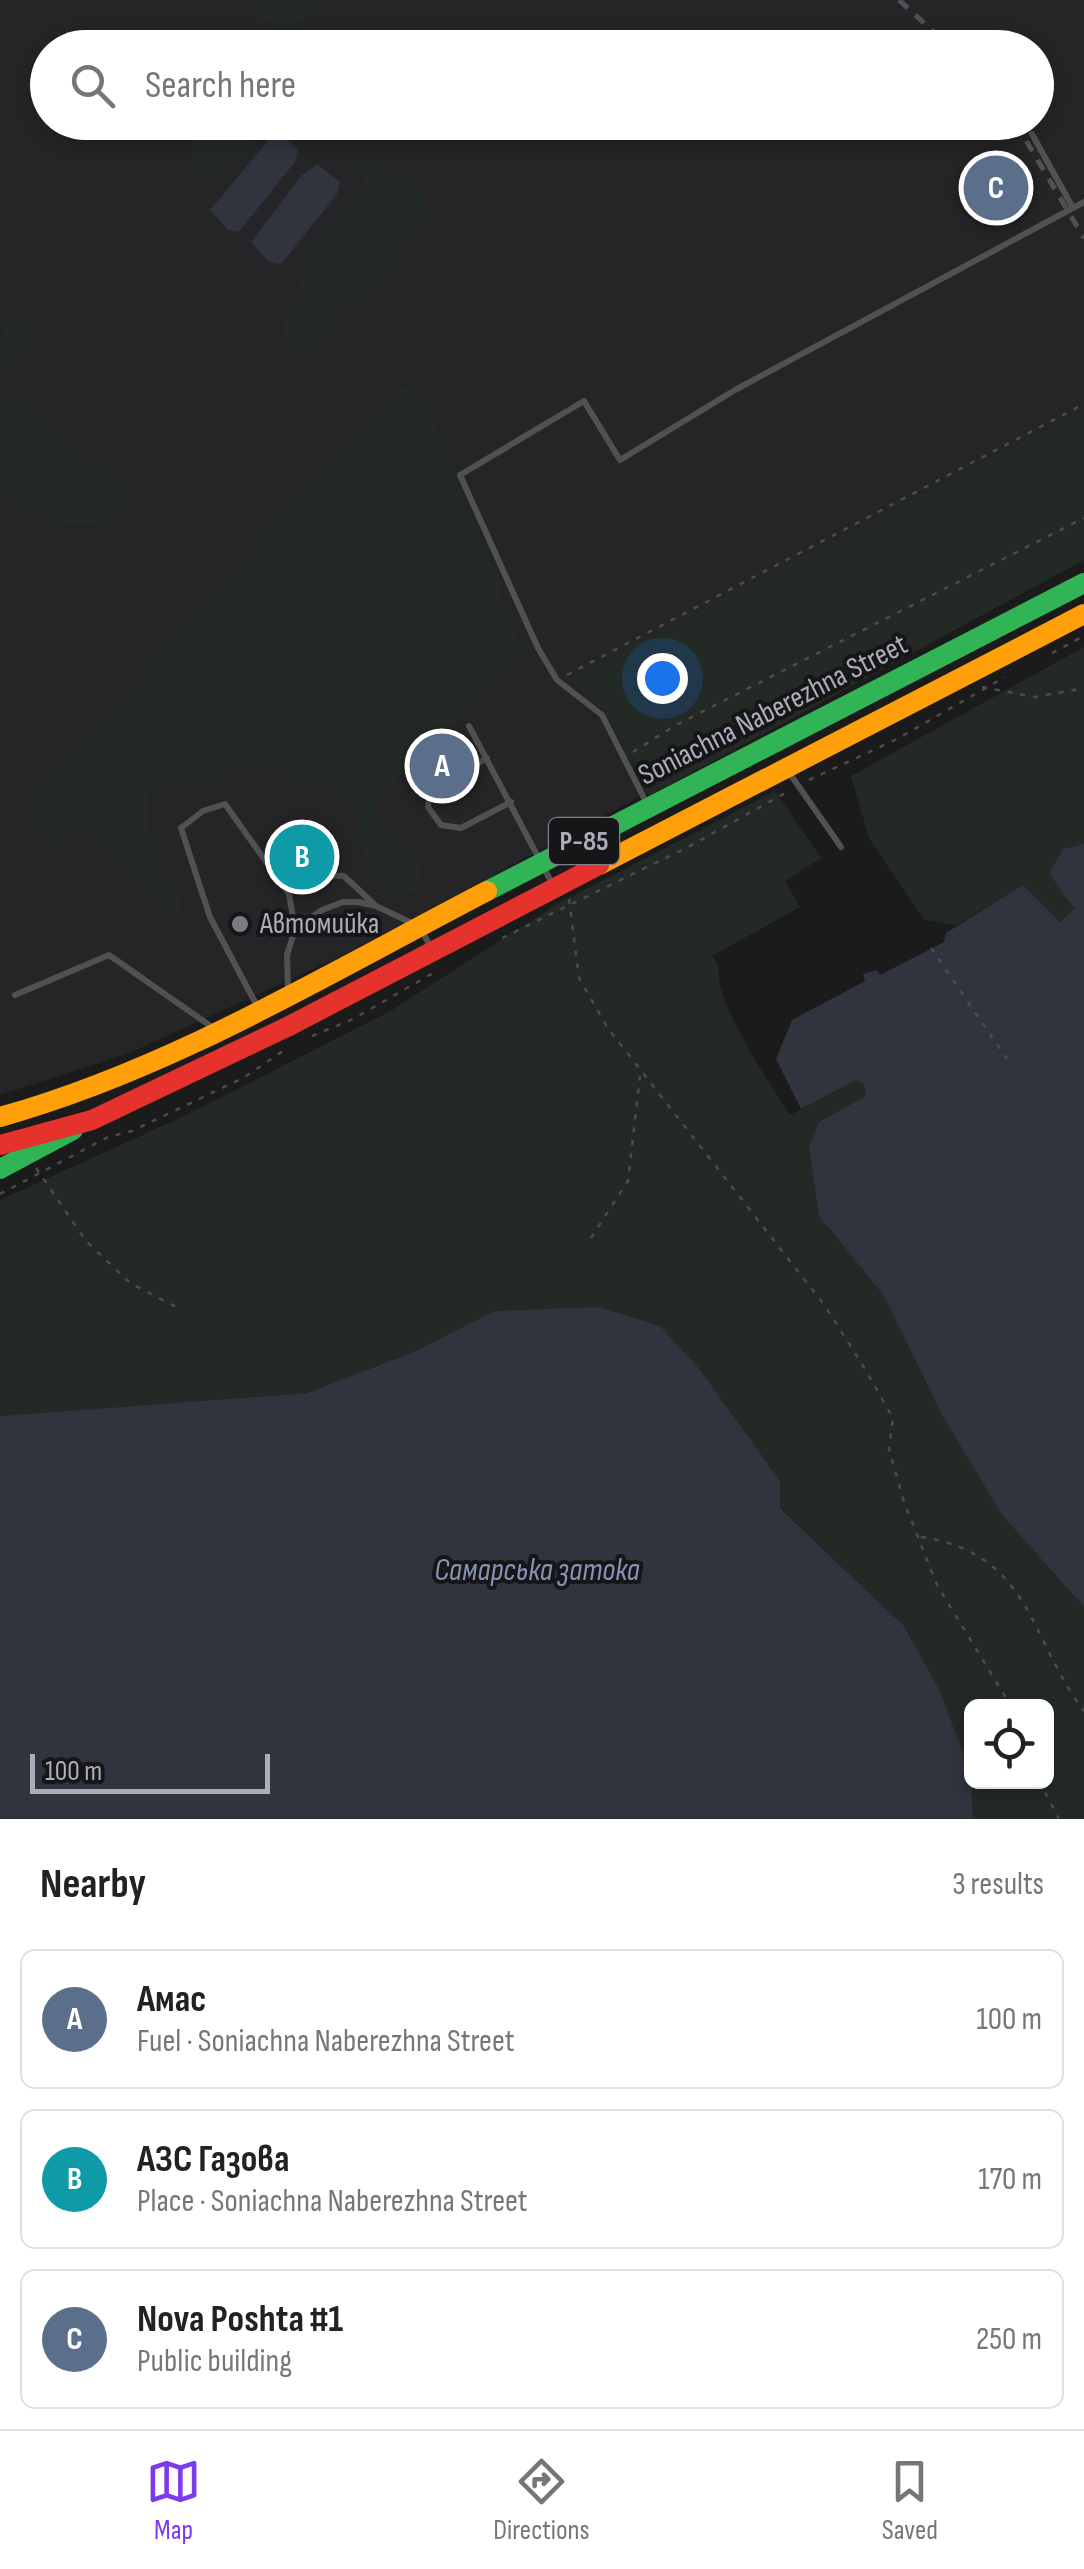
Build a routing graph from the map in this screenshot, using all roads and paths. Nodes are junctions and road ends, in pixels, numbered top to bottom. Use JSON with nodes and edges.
{"nodes":[{"id":1,"x":1035,"y":140,"type":"edge"},
{"id":2,"x":1084,"y":202,"type":"edge"},
{"id":3,"x":1073,"y":208,"type":"junction"},
{"id":4,"x":1084,"y":404,"type":"edge"},
{"id":5,"x":1084,"y":518,"type":"edge"},
{"id":6,"x":1084,"y":583,"type":"edge"},
{"id":7,"x":1084,"y":614,"type":"edge"},
{"id":8,"x":1084,"y":636,"type":"edge"},
{"id":9,"x":1041,"y":657,"type":"dead end"},
{"id":10,"x":1014,"y":671,"type":"dead end"},
{"id":11,"x":558,"y":680,"type":"junction"},
{"id":12,"x":956,"y":680,"type":"junction"},
{"id":13,"x":990,"y":688,"type":"junction"},
{"id":14,"x":1084,"y":688,"type":"edge"},
{"id":15,"x":468,"y":726,"type":"dead end"},
{"id":16,"x":487,"y":758,"type":"junction"},
{"id":17,"x":624,"y":758,"type":"junction"},
{"id":18,"x":791,"y":777,"type":"junction"},
{"id":19,"x":511,"y":802,"type":"junction"},
{"id":20,"x":649,"y":808,"type":"junction"},
{"id":21,"x":841,"y":847,"type":"dead end"},
{"id":22,"x":541,"y":864,"type":"junction"},
{"id":23,"x":326,"y":876,"type":"dead end"},
{"id":24,"x":299,"y":878,"type":"dead end"},
{"id":25,"x":280,"y":881,"type":"junction"},
{"id":26,"x":558,"y":886,"type":"junction"},
{"id":27,"x":572,"y":904,"type":"junction"},
{"id":28,"x":376,"y":906,"type":"junction"},
{"id":29,"x":420,"y":927,"type":"junction"},
{"id":30,"x":295,"y":929,"type":"junction"},
{"id":31,"x":494,"y":941,"type":"dead end"},
{"id":32,"x":930,"y":948,"type":"dead end"},
{"id":33,"x":437,"y":958,"type":"junction"},
{"id":34,"x":16,"y":995,"type":"dead end"},
{"id":35,"x":274,"y":1002,"type":"junction"},
{"id":36,"x":217,"y":1031,"type":"junction"},
{"id":37,"x":293,"y":1037,"type":"junction"},
{"id":38,"x":1007,"y":1059,"type":"dead end"},
{"id":39,"x":640,"y":1074,"type":"junction"},
{"id":40,"x":0,"y":1117,"type":"edge"},
{"id":41,"x":92,"y":1120,"type":"junction"},
{"id":42,"x":0,"y":1146,"type":"edge"},
{"id":43,"x":25,"y":1156,"type":"junction"},
{"id":44,"x":0,"y":1169,"type":"edge"},
{"id":45,"x":41,"y":1173,"type":"junction"},
{"id":46,"x":0,"y":1194,"type":"edge"},
{"id":47,"x":591,"y":1238,"type":"dead end"},
{"id":48,"x":182,"y":1310,"type":"dead end"},
{"id":49,"x":920,"y":1537,"type":"junction"},
{"id":50,"x":1007,"y":1699,"type":"edge"},
{"id":51,"x":1084,"y":1711,"type":"edge"},
{"id":52,"x":1043,"y":1789,"type":"edge"},
{"id":53,"x":1059,"y":1819,"type":"edge"}],
"edges":[{"from":1,"to":3,"type":"lane"},
{"from":2,"to":3,"type":"lane"},
{"from":3,"to":11,"type":"lane"},
{"from":4,"to":11,"type":"path"},
{"from":5,"to":17,"type":"path"},
{"from":6,"to":20,"type":"main road","name":"Soniachna Naberezhna Street","number":"Р-85"},
{"from":7,"to":12,"type":"main road","name":"Soniachna Naberezhna Street","number":"Р-85"},
{"from":8,"to":9,"type":"path"},
{"from":10,"to":13,"type":"path"},
{"from":11,"to":17,"type":"lane"},
{"from":12,"to":13,"type":"path"},
{"from":12,"to":18,"type":"main road","name":"Soniachna Naberezhna Street","number":"Р-85"},
{"from":13,"to":14,"type":"path"},
{"from":13,"to":18,"type":"path"},
{"from":15,"to":16,"type":"lane"},
{"from":16,"to":19,"type":"lane"},
{"from":16,"to":19,"type":"lane"},
{"from":17,"to":20,"type":"lane"},
{"from":18,"to":21,"type":"lane"},
{"from":18,"to":26,"type":"main road","name":"Soniachna Naberezhna Street","number":"Р-85"},
{"from":18,"to":27,"type":"path"},
{"from":19,"to":22,"type":"lane"},
{"from":20,"to":22,"type":"main road","name":"Soniachna Naberezhna Street","number":"Р-85"},
{"from":22,"to":26,"type":"lane"},
{"from":22,"to":29,"type":"main road","name":"Soniachna Naberezhna Street","number":"Р-85"},
{"from":23,"to":28,"type":"lane"},
{"from":24,"to":25,"type":"lane"},
{"from":25,"to":30,"type":"lane"},
{"from":25,"to":35,"type":"lane"},
{"from":26,"to":27,"type":"path"},
{"from":26,"to":33,"type":"main road","name":"Soniachna Naberezhna Street","number":"Р-85"},
{"from":27,"to":31,"type":"path"},
{"from":27,"to":39,"type":"path"},
{"from":28,"to":29,"type":"lane"},
{"from":28,"to":30,"type":"lane"},
{"from":29,"to":33,"type":"lane"},
{"from":29,"to":35,"type":"main road","name":"Soniachna Naberezhna Street","number":"Р-85"},
{"from":30,"to":35,"type":"lane"},
{"from":32,"to":38,"type":"path"},
{"from":33,"to":37,"type":"main road","name":"Soniachna Naberezhna Street","number":"Р-85"},
{"from":33,"to":37,"type":"path"},
{"from":34,"to":36,"type":"lane"},
{"from":35,"to":36,"type":"main road","name":"Soniachna Naberezhna Street","number":"Р-85"},
{"from":35,"to":37,"type":"lane"},
{"from":36,"to":40,"type":"main road","name":"Soniachna Naberezhna Street","number":"Р-85"},
{"from":37,"to":41,"type":"main road","name":"Soniachna Naberezhna Street","number":"Р-85"},
{"from":37,"to":45,"type":"path"},
{"from":39,"to":47,"type":"path"},
{"from":39,"to":49,"type":"path"},
{"from":41,"to":42,"type":"main road","name":"Soniachna Naberezhna Street","number":"Р-85"},
{"from":41,"to":43,"type":"main road"},
{"from":43,"to":44,"type":"main road"},
{"from":43,"to":45,"type":"path"},
{"from":45,"to":46,"type":"path"},
{"from":45,"to":48,"type":"path"},
{"from":49,"to":50,"type":"path"},
{"from":49,"to":51,"type":"path"},
{"from":52,"to":53,"type":"path"}]}
